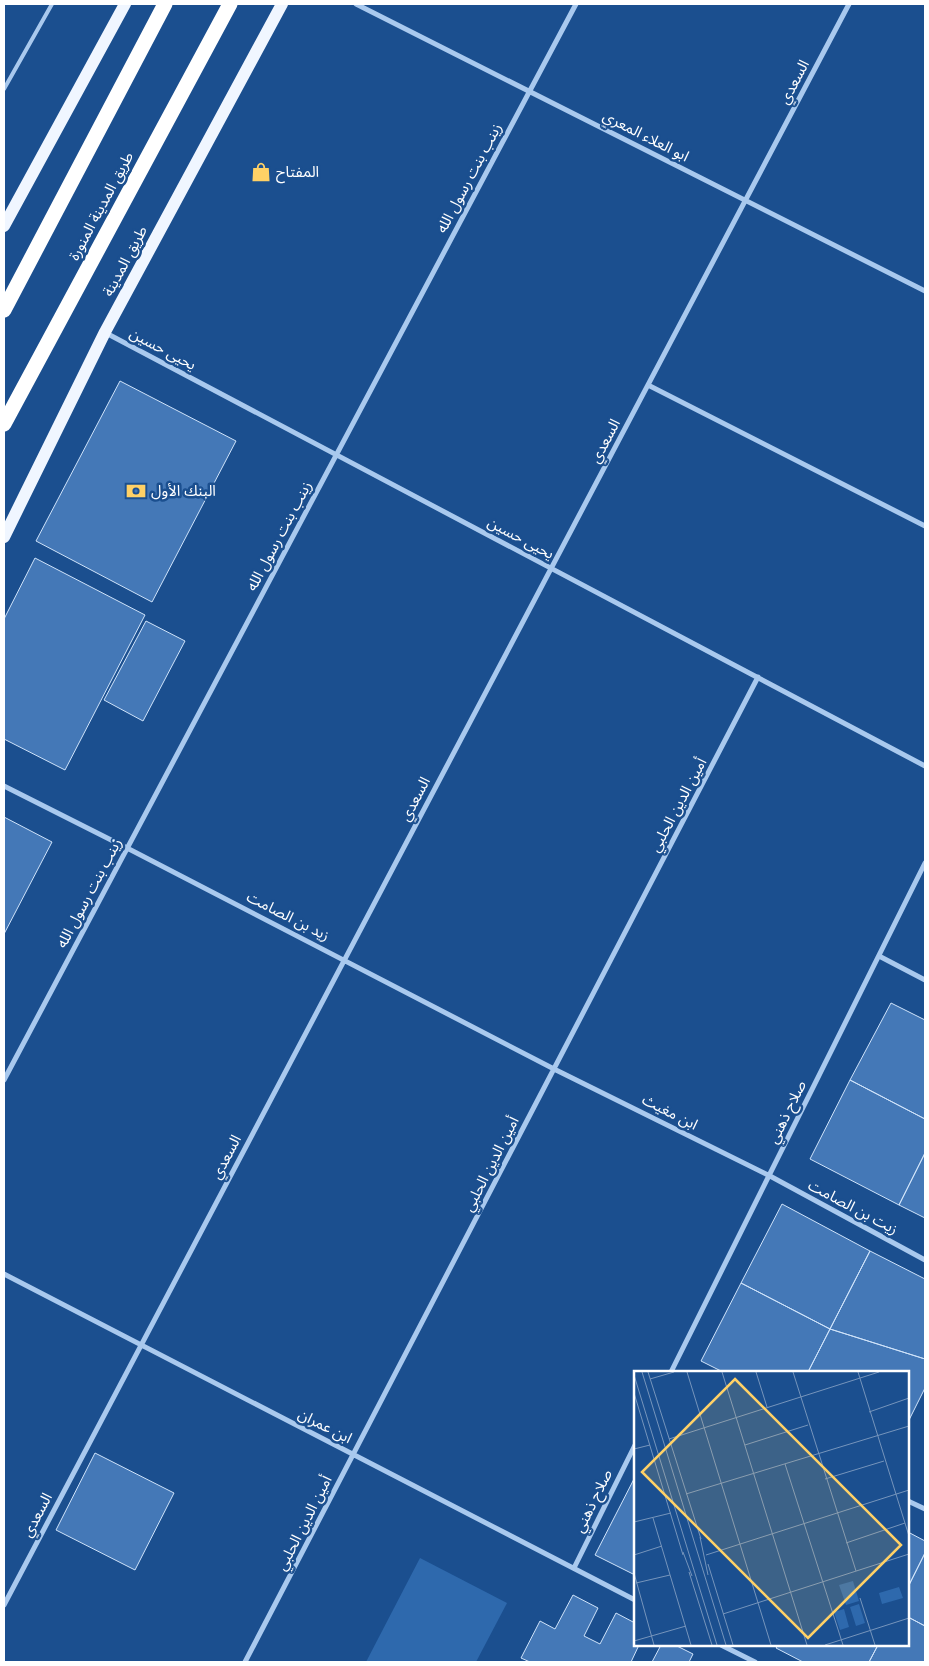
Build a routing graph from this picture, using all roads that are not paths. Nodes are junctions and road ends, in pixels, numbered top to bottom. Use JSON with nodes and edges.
{"nodes":[{"id":1,"x":52,"y":4,"type":"edge"},
{"id":2,"x":124,"y":4,"type":"edge"},
{"id":3,"x":165,"y":4,"type":"edge"},
{"id":4,"x":230,"y":4,"type":"edge"},
{"id":5,"x":278,"y":4,"type":"edge"},
{"id":6,"x":282,"y":4,"type":"edge"},
{"id":7,"x":356,"y":4,"type":"edge"},
{"id":8,"x":576,"y":4,"type":"edge"},
{"id":9,"x":849,"y":4,"type":"edge"},
{"id":10,"x":268,"y":27,"type":"junction"},
{"id":11,"x":4,"y":89,"type":"edge"},
{"id":12,"x":530,"y":90,"type":"junction"},
{"id":13,"x":746,"y":200,"type":"junction"},
{"id":14,"x":4,"y":226,"type":"edge"},
{"id":15,"x":925,"y":291,"type":"edge"},
{"id":16,"x":4,"y":310,"type":"edge"},
{"id":17,"x":105,"y":332,"type":"junction"},
{"id":18,"x":648,"y":385,"type":"junction"},
{"id":19,"x":4,"y":424,"type":"edge"},
{"id":20,"x":336,"y":455,"type":"junction"},
{"id":21,"x":925,"y":526,"type":"edge"},
{"id":22,"x":4,"y":537,"type":"edge"},
{"id":23,"x":551,"y":568,"type":"junction"},
{"id":24,"x":758,"y":677,"type":"junction"},
{"id":25,"x":925,"y":766,"type":"edge"},
{"id":26,"x":4,"y":786,"type":"edge"},
{"id":27,"x":127,"y":848,"type":"junction"},
{"id":28,"x":925,"y":863,"type":"edge"},
{"id":29,"x":879,"y":956,"type":"junction"},
{"id":30,"x":344,"y":960,"type":"junction"},
{"id":31,"x":925,"y":980,"type":"edge"},
{"id":32,"x":557,"y":1070,"type":"junction"},
{"id":33,"x":4,"y":1080,"type":"edge"},
{"id":34,"x":770,"y":1176,"type":"junction"},
{"id":35,"x":925,"y":1260,"type":"edge"},
{"id":36,"x":4,"y":1274,"type":"edge"},
{"id":37,"x":141,"y":1345,"type":"junction"},
{"id":38,"x":672,"y":1371,"type":"edge"},
{"id":39,"x":634,"y":1447,"type":"edge"},
{"id":40,"x":353,"y":1455,"type":"junction"},
{"id":41,"x":909,"y":1501,"type":"edge"},
{"id":42,"x":925,"y":1509,"type":"edge"},
{"id":43,"x":574,"y":1568,"type":"junction"},
{"id":44,"x":634,"y":1599,"type":"edge"},
{"id":45,"x":4,"y":1605,"type":"edge"},
{"id":46,"x":723,"y":1646,"type":"edge"},
{"id":47,"x":245,"y":1662,"type":"edge"},
{"id":48,"x":755,"y":1662,"type":"edge"}],
"edges":[{"from":1,"to":11,"type":"lane"},
{"from":2,"to":14,"type":"main road"},
{"from":3,"to":16,"type":"highway"},
{"from":4,"to":19,"type":"highway","name":"طريق المدينة المنورة"},
{"from":5,"to":10,"type":"main road"},
{"from":6,"to":10,"type":"main road","name":"طريق المدينة"},
{"from":7,"to":12,"type":"street","name":"ابو العلاء المعري"},
{"from":8,"to":12,"type":"street","name":"زينب بنت رسول الله"},
{"from":9,"to":13,"type":"street","name":"السعدي"},
{"from":10,"to":17,"type":"main road","name":"طريق المدينة"},
{"from":12,"to":13,"type":"street","name":"ابو العلاء المعري"},
{"from":12,"to":20,"type":"street","name":"زينب بنت رسول الله"},
{"from":13,"to":15,"type":"street","name":"ابو العلاء المعري"},
{"from":13,"to":18,"type":"street","name":"السعدي"},
{"from":17,"to":20,"type":"street","name":"يحيى حسين"},
{"from":17,"to":22,"type":"main road","name":"طريق المدينة"},
{"from":18,"to":21,"type":"street"},
{"from":18,"to":23,"type":"street","name":"السعدي"},
{"from":20,"to":23,"type":"street","name":"يحيى حسين"},
{"from":20,"to":27,"type":"street","name":"زينب بنت رسول الله"},
{"from":23,"to":24,"type":"street","name":"يحيى حسين"},
{"from":23,"to":30,"type":"street","name":"السعدي"},
{"from":24,"to":25,"type":"street","name":"يحيى حسين"},
{"from":24,"to":32,"type":"street","name":"أمين الدين الحلبي"},
{"from":26,"to":27,"type":"street","name":"زيد بن الصامت"},
{"from":27,"to":30,"type":"street","name":"زيد بن الصامت"},
{"from":27,"to":33,"type":"street","name":"زينب بنت رسول الله"},
{"from":28,"to":29,"type":"street","name":"صلاح ذهني"},
{"from":29,"to":31,"type":"street"},
{"from":29,"to":34,"type":"street","name":"صلاح ذهني"},
{"from":30,"to":32,"type":"street","name":"زيد بن الصامت"},
{"from":30,"to":37,"type":"street","name":"السعدي"},
{"from":32,"to":34,"type":"street","name":"ابن مغيث"},
{"from":32,"to":40,"type":"street","name":"أمين الدين الحلبي"},
{"from":34,"to":35,"type":"street","name":"زيت بن الصامت"},
{"from":34,"to":38,"type":"street","name":"صلاح ذهني"},
{"from":36,"to":37,"type":"street","name":"ابن عمران"},
{"from":37,"to":40,"type":"street","name":"ابن عمران"},
{"from":37,"to":45,"type":"street","name":"السعدي"},
{"from":39,"to":43,"type":"street","name":"صلاح ذهني"},
{"from":40,"to":43,"type":"street","name":"ابن عمران"},
{"from":40,"to":47,"type":"street","name":"أمين الدين الحلبي"},
{"from":41,"to":42,"type":"street"},
{"from":43,"to":44,"type":"street","name":"ابن عمران"},
{"from":46,"to":48,"type":"street"}]}
